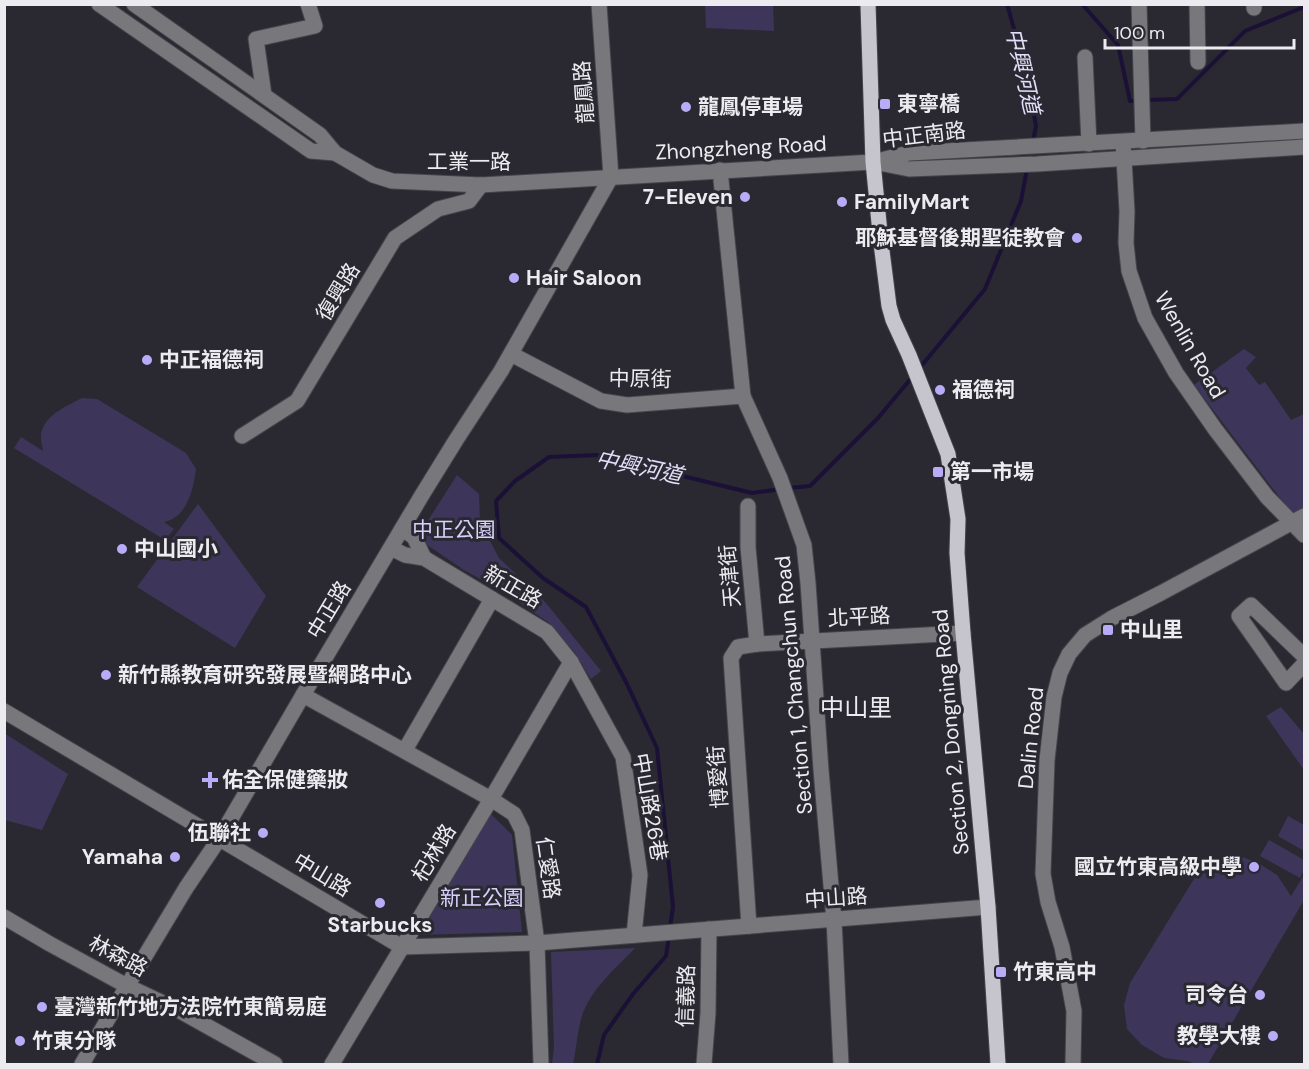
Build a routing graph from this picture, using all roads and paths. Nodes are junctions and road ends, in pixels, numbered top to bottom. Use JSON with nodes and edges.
{"nodes":[{"id":1,"x":99,"y":4,"type":"edge"},
{"id":2,"x":134,"y":4,"type":"edge"},
{"id":3,"x":308,"y":4,"type":"edge"},
{"id":4,"x":599,"y":4,"type":"edge"},
{"id":5,"x":868,"y":4,"type":"edge"},
{"id":6,"x":1139,"y":4,"type":"edge"},
{"id":7,"x":1197,"y":4,"type":"edge"},
{"id":8,"x":1085,"y":57,"type":"dead end"},
{"id":9,"x":1198,"y":62,"type":"dead end"},
{"id":10,"x":264,"y":95,"type":"junction"},
{"id":11,"x":1305,"y":131,"type":"edge"},
{"id":12,"x":1143,"y":141,"type":"junction"},
{"id":13,"x":1123,"y":142,"type":"junction"},
{"id":14,"x":1089,"y":144,"type":"junction"},
{"id":15,"x":1305,"y":147,"type":"edge"},
{"id":16,"x":335,"y":153,"type":"junction"},
{"id":17,"x":1124,"y":158,"type":"junction"},
{"id":18,"x":873,"y":162,"type":"junction"},
{"id":19,"x":720,"y":170,"type":"junction"},
{"id":20,"x":611,"y":177,"type":"junction"},
{"id":21,"x":481,"y":185,"type":"junction"},
{"id":22,"x":511,"y":354,"type":"junction"},
{"id":23,"x":743,"y":396,"type":"junction"},
{"id":24,"x":242,"y":436,"type":"dead end"},
{"id":25,"x":748,"y":506,"type":"dead end"},
{"id":26,"x":1298,"y":520,"type":"edge"},
{"id":27,"x":402,"y":530,"type":"junction"},
{"id":28,"x":1305,"y":535,"type":"edge"},
{"id":29,"x":391,"y":548,"type":"junction"},
{"id":30,"x":424,"y":558,"type":"junction"},
{"id":31,"x":492,"y":599,"type":"junction"},
{"id":32,"x":963,"y":633,"type":"junction"},
{"id":33,"x":813,"y":641,"type":"junction"},
{"id":34,"x":757,"y":644,"type":"junction"},
{"id":35,"x":1305,"y":656,"type":"edge"},
{"id":36,"x":571,"y":662,"type":"junction"},
{"id":37,"x":1305,"y":664,"type":"edge"},
{"id":38,"x":303,"y":695,"type":"junction"},
{"id":39,"x":4,"y":711,"type":"edge"},
{"id":40,"x":405,"y":750,"type":"junction"},
{"id":41,"x":491,"y":799,"type":"junction"},
{"id":42,"x":219,"y":839,"type":"junction"},
{"id":43,"x":988,"y":907,"type":"junction"},
{"id":44,"x":4,"y":917,"type":"edge"},
{"id":45,"x":834,"y":920,"type":"junction"},
{"id":46,"x":749,"y":926,"type":"junction"},
{"id":47,"x":709,"y":929,"type":"junction"},
{"id":48,"x":634,"y":935,"type":"junction"},
{"id":49,"x":537,"y":943,"type":"junction"},
{"id":50,"x":402,"y":947,"type":"junction"},
{"id":51,"x":127,"y":986,"type":"junction"},
{"id":52,"x":82,"y":1065,"type":"edge"},
{"id":53,"x":275,"y":1065,"type":"edge"},
{"id":54,"x":332,"y":1065,"type":"edge"},
{"id":55,"x":542,"y":1065,"type":"edge"},
{"id":56,"x":704,"y":1065,"type":"edge"},
{"id":57,"x":841,"y":1065,"type":"edge"},
{"id":58,"x":998,"y":1065,"type":"edge"},
{"id":59,"x":1073,"y":1065,"type":"edge"}],
"edges":[{"from":1,"to":16,"type":"street","name":"工業一路"},
{"from":2,"to":10,"type":"street","name":"工業一路"},
{"from":3,"to":10,"type":"street"},
{"from":4,"to":20,"type":"street","name":"龍鳳路"},
{"from":5,"to":18,"type":"main road"},
{"from":6,"to":12,"type":"street"},
{"from":7,"to":9,"type":"street"},
{"from":8,"to":14,"type":"street"},
{"from":10,"to":16,"type":"street","name":"工業一路"},
{"from":11,"to":12,"type":"street","name":"中正南路"},
{"from":12,"to":13,"type":"street","name":"中正南路"},
{"from":13,"to":14,"type":"street","name":"中正南路"},
{"from":13,"to":17,"type":"street","name":"Wenlin Road"},
{"from":14,"to":18,"type":"street","name":"中正南路"},
{"from":15,"to":17,"type":"street","name":"中正南路"},
{"from":16,"to":21,"type":"street","name":"工業一路"},
{"from":17,"to":18,"type":"street","name":"中正南路"},
{"from":17,"to":26,"type":"street","name":"Wenlin Road"},
{"from":18,"to":19,"type":"street","name":"Zhongzheng Road"},
{"from":18,"to":32,"type":"main road","name":"Section 2, Dongning Road"},
{"from":19,"to":20,"type":"street","name":"Zhongzheng Road"},
{"from":19,"to":23,"type":"street","name":"Section 1, Changchun Road"},
{"from":20,"to":21,"type":"street","name":"工業一路"},
{"from":20,"to":22,"type":"street","name":"中正路"},
{"from":21,"to":24,"type":"street","name":"復興路"},
{"from":22,"to":23,"type":"street","name":"中原街"},
{"from":22,"to":27,"type":"street","name":"中正路"},
{"from":23,"to":33,"type":"street","name":"Section 1, Changchun Road"},
{"from":25,"to":34,"type":"street","name":"天津街"},
{"from":26,"to":28,"type":"street","name":"Wenlin Road"},
{"from":26,"to":59,"type":"street","name":"Dalin Road"},
{"from":27,"to":29,"type":"street","name":"中正路"},
{"from":27,"to":30,"type":"street","name":"新正路"},
{"from":29,"to":30,"type":"street","name":"新正路"},
{"from":29,"to":38,"type":"street","name":"中正路"},
{"from":30,"to":31,"type":"street","name":"新正路"},
{"from":31,"to":36,"type":"street","name":"新正路"},
{"from":31,"to":40,"type":"street"},
{"from":32,"to":33,"type":"street","name":"北平路"},
{"from":32,"to":43,"type":"main road","name":"Section 2, Dongning Road"},
{"from":33,"to":34,"type":"street","name":"北平路"},
{"from":33,"to":45,"type":"street","name":"Section 1, Changchun Road"},
{"from":34,"to":46,"type":"street","name":"博愛街"},
{"from":35,"to":37,"type":"street"},
{"from":36,"to":41,"type":"street","name":"杞林路"},
{"from":36,"to":48,"type":"street","name":"中山路26巷"},
{"from":38,"to":40,"type":"street","name":"仁愛路"},
{"from":38,"to":42,"type":"street","name":"中正路"},
{"from":39,"to":42,"type":"street","name":"中山路"},
{"from":40,"to":41,"type":"street","name":"仁愛路"},
{"from":41,"to":49,"type":"street","name":"仁愛路"},
{"from":41,"to":50,"type":"street","name":"杞林路"},
{"from":42,"to":50,"type":"street","name":"中山路"},
{"from":42,"to":51,"type":"street","name":"中正路"},
{"from":43,"to":45,"type":"street","name":"中山路"},
{"from":43,"to":58,"type":"main road","name":"Section 2, Dongning Road"},
{"from":44,"to":51,"type":"street","name":"林森路"},
{"from":45,"to":46,"type":"street","name":"中山路"},
{"from":45,"to":57,"type":"street","name":"Section 1, Changchun Road"},
{"from":46,"to":47,"type":"street","name":"中山路"},
{"from":47,"to":48,"type":"street","name":"中山路"},
{"from":47,"to":56,"type":"street","name":"信義路"},
{"from":48,"to":49,"type":"street"},
{"from":49,"to":50,"type":"street"},
{"from":49,"to":55,"type":"street","name":"仁愛路"},
{"from":50,"to":54,"type":"street","name":"杞林路"},
{"from":51,"to":52,"type":"street","name":"中正路"},
{"from":51,"to":53,"type":"street","name":"林森路"}]}
